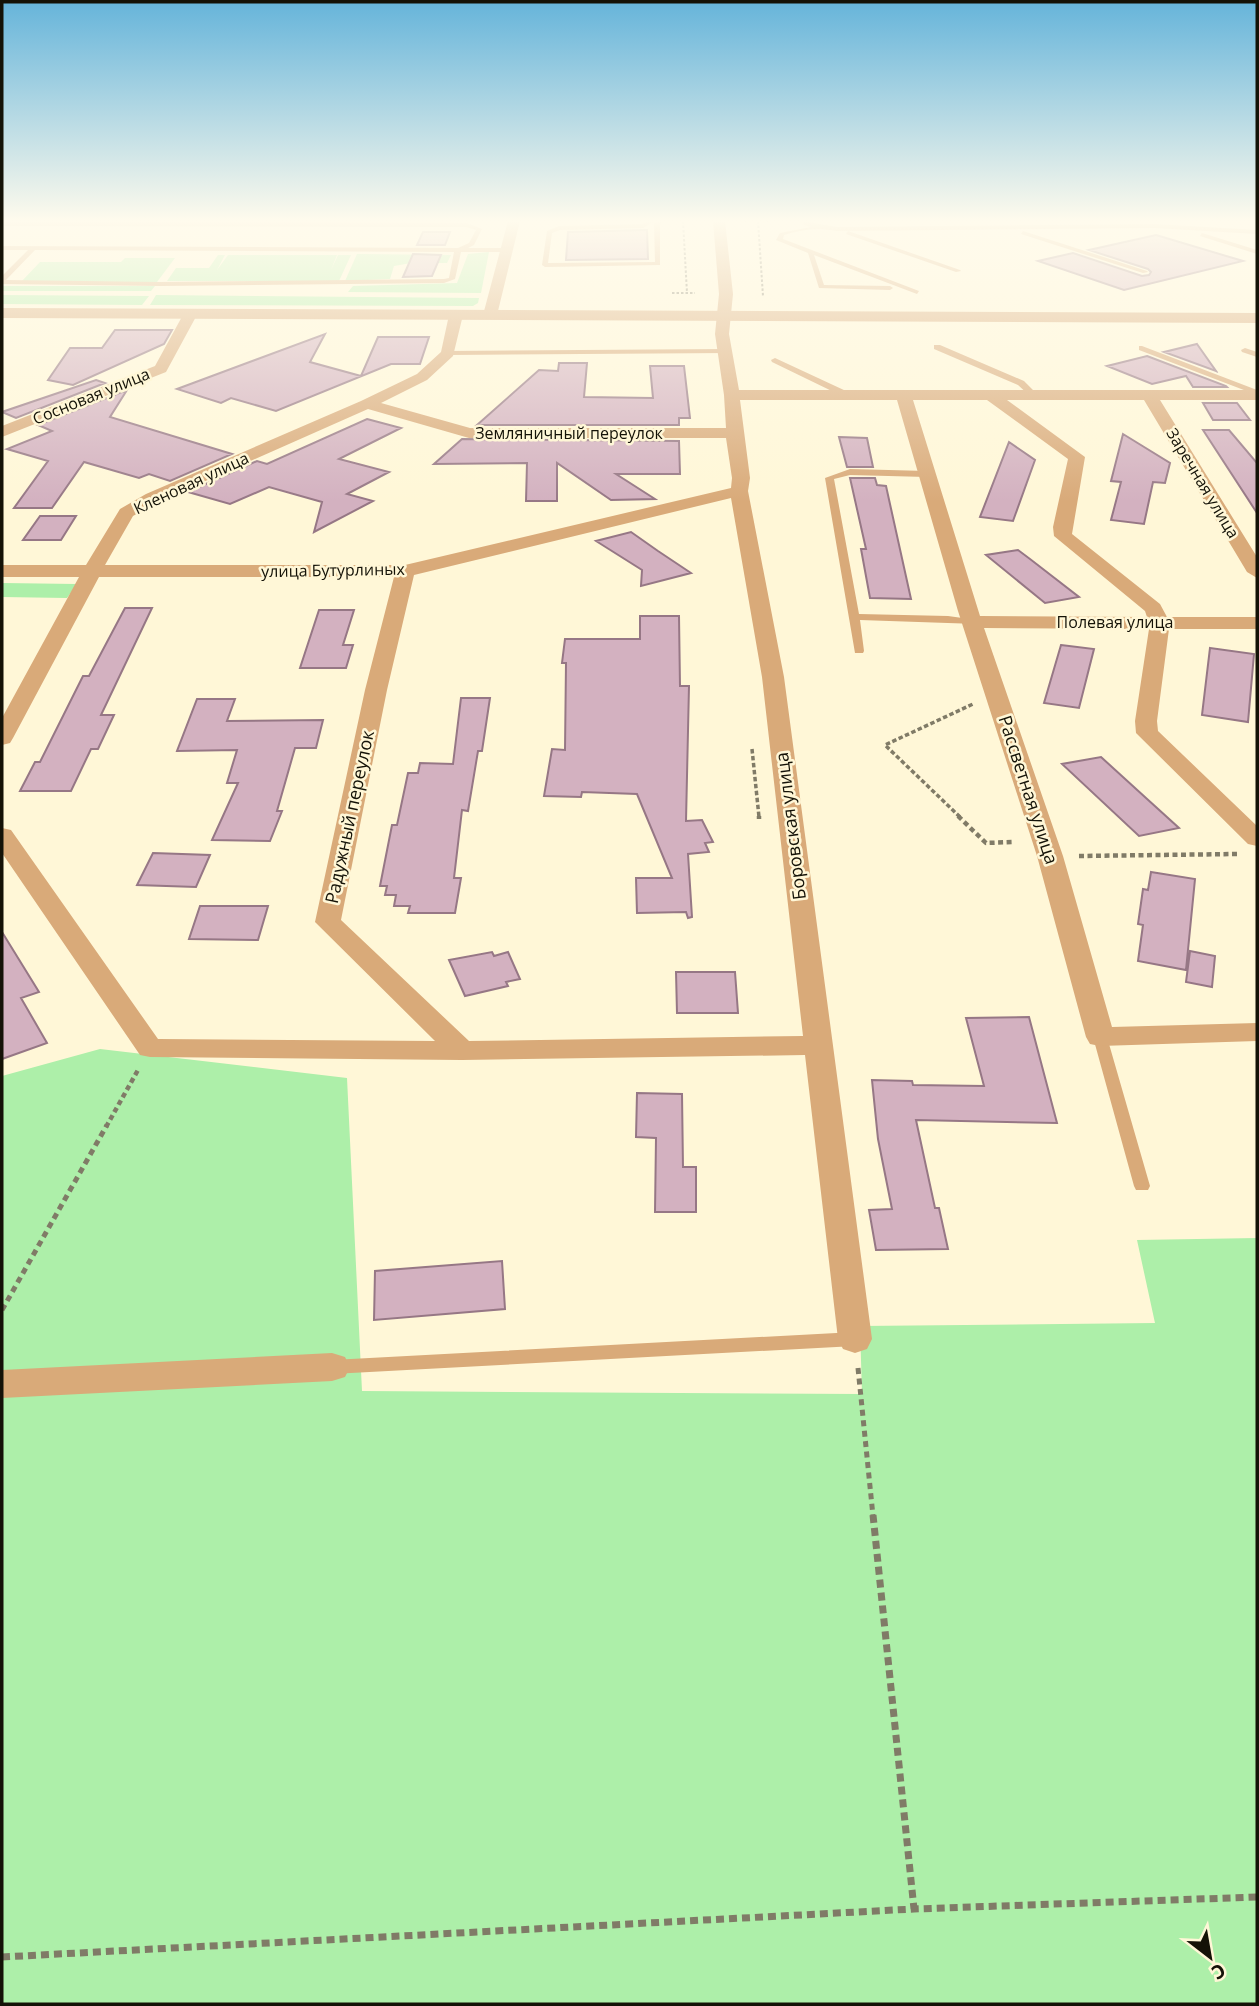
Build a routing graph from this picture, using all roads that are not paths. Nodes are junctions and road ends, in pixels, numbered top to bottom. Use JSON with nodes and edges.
{"nodes":[{"id":1,"x":190,"y":315,"type":"edge"},
{"id":2,"x":405,"y":315,"type":"edge"},
{"id":3,"x":456,"y":315,"type":"junction"},
{"id":4,"x":490,"y":315,"type":"joint"},
{"id":5,"x":725,"y":316,"type":"junction"},
{"id":6,"x":1257,"y":318,"type":"edge"},
{"id":7,"x":937,"y":347,"type":"dead end"},
{"id":8,"x":1142,"y":348,"type":"dead end"},
{"id":9,"x":1245,"y":350,"type":"dead end"},
{"id":10,"x":726,"y":351,"type":"junction"},
{"id":11,"x":447,"y":353,"type":"junction"},
{"id":12,"x":1257,"y":355,"type":"edge"},
{"id":13,"x":775,"y":360,"type":"dead end"},
{"id":14,"x":843,"y":393,"type":"junction"},
{"id":15,"x":903,"y":394,"type":"junction"},
{"id":16,"x":989,"y":394,"type":"junction"},
{"id":17,"x":1033,"y":394,"type":"junction"},
{"id":18,"x":1257,"y":394,"type":"edge"},
{"id":19,"x":732,"y":395,"type":"junction"},
{"id":20,"x":1149,"y":395,"type":"junction"},
{"id":21,"x":367,"y":404,"type":"junction"},
{"id":22,"x":2,"y":432,"type":"edge"},
{"id":23,"x":734,"y":433,"type":"junction"},
{"id":24,"x":927,"y":474,"type":"junction"},
{"id":25,"x":738,"y":491,"type":"junction"},
{"id":26,"x":2,"y":571,"type":"edge"},
{"id":27,"x":92,"y":571,"type":"junction"},
{"id":28,"x":405,"y":571,"type":"junction"},
{"id":29,"x":1257,"y":572,"type":"edge"},
{"id":30,"x":855,"y":617,"type":"junction"},
{"id":31,"x":973,"y":622,"type":"junction"},
{"id":32,"x":1160,"y":622,"type":"junction"},
{"id":33,"x":1257,"y":623,"type":"edge"},
{"id":34,"x":859,"y":651,"type":"dead end"},
{"id":35,"x":2,"y":738,"type":"edge"},
{"id":36,"x":2,"y":835,"type":"edge"},
{"id":37,"x":1257,"y":839,"type":"edge"},
{"id":38,"x":1257,"y":1032,"type":"edge"},
{"id":39,"x":1100,"y":1037,"type":"junction"},
{"id":40,"x":818,"y":1045,"type":"junction"},
{"id":41,"x":462,"y":1051,"type":"junction"},
{"id":42,"x":1142,"y":1186,"type":"dead end"},
{"id":43,"x":855,"y":1339,"type":"joint"},
{"id":44,"x":332,"y":1367,"type":"joint"},
{"id":45,"x":2,"y":1384,"type":"edge"}],
"edges":[{"from":1,"to":22,"type":"street","name":"Сосновая улица"},
{"from":2,"to":3,"type":"street"},
{"from":3,"to":4,"type":"street"},
{"from":3,"to":11,"type":"street"},
{"from":4,"to":5,"type":"street"},
{"from":5,"to":6,"type":"street"},
{"from":5,"to":10,"type":"street","name":"Боровская улица"},
{"from":7,"to":17,"type":"lane"},
{"from":8,"to":18,"type":"lane"},
{"from":9,"to":12,"type":"lane"},
{"from":10,"to":11,"type":"lane"},
{"from":10,"to":19,"type":"street","name":"Боровская улица"},
{"from":11,"to":21,"type":"street","name":"Кленовая улица"},
{"from":13,"to":14,"type":"lane"},
{"from":14,"to":15,"type":"street"},
{"from":14,"to":19,"type":"street"},
{"from":15,"to":16,"type":"street"},
{"from":15,"to":24,"type":"street","name":"Рассветная улица"},
{"from":16,"to":17,"type":"street"},
{"from":16,"to":32,"type":"street"},
{"from":17,"to":20,"type":"street"},
{"from":18,"to":20,"type":"street"},
{"from":19,"to":23,"type":"street","name":"Боровская улица"},
{"from":20,"to":29,"type":"street","name":"Заречная улица"},
{"from":21,"to":23,"type":"street","name":"Земляничный переулок"},
{"from":21,"to":27,"type":"street","name":"Кленовая улица"},
{"from":23,"to":25,"type":"street","name":"Боровская улица"},
{"from":24,"to":30,"type":"lane"},
{"from":24,"to":31,"type":"street","name":"Рассветная улица"},
{"from":25,"to":28,"type":"street","name":"улица Бутурлиных"},
{"from":25,"to":40,"type":"street","name":"Боровская улица"},
{"from":26,"to":27,"type":"street","name":"улица Бутурлиных"},
{"from":27,"to":28,"type":"street","name":"улица Бутурлиных"},
{"from":27,"to":35,"type":"street","name":"Кленовая улица"},
{"from":28,"to":41,"type":"street","name":"Радужный переулок"},
{"from":30,"to":31,"type":"lane"},
{"from":30,"to":34,"type":"lane"},
{"from":31,"to":32,"type":"street","name":"Полевая улица"},
{"from":31,"to":39,"type":"street","name":"Рассветная улица"},
{"from":32,"to":33,"type":"street","name":"Полевая улица"},
{"from":32,"to":37,"type":"street"},
{"from":36,"to":41,"type":"street"},
{"from":38,"to":39,"type":"street"},
{"from":39,"to":42,"type":"lane"},
{"from":40,"to":41,"type":"street"},
{"from":40,"to":43,"type":"street","name":"Боровская улица"},
{"from":43,"to":44,"type":"lane"},
{"from":44,"to":45,"type":"street"}]}
